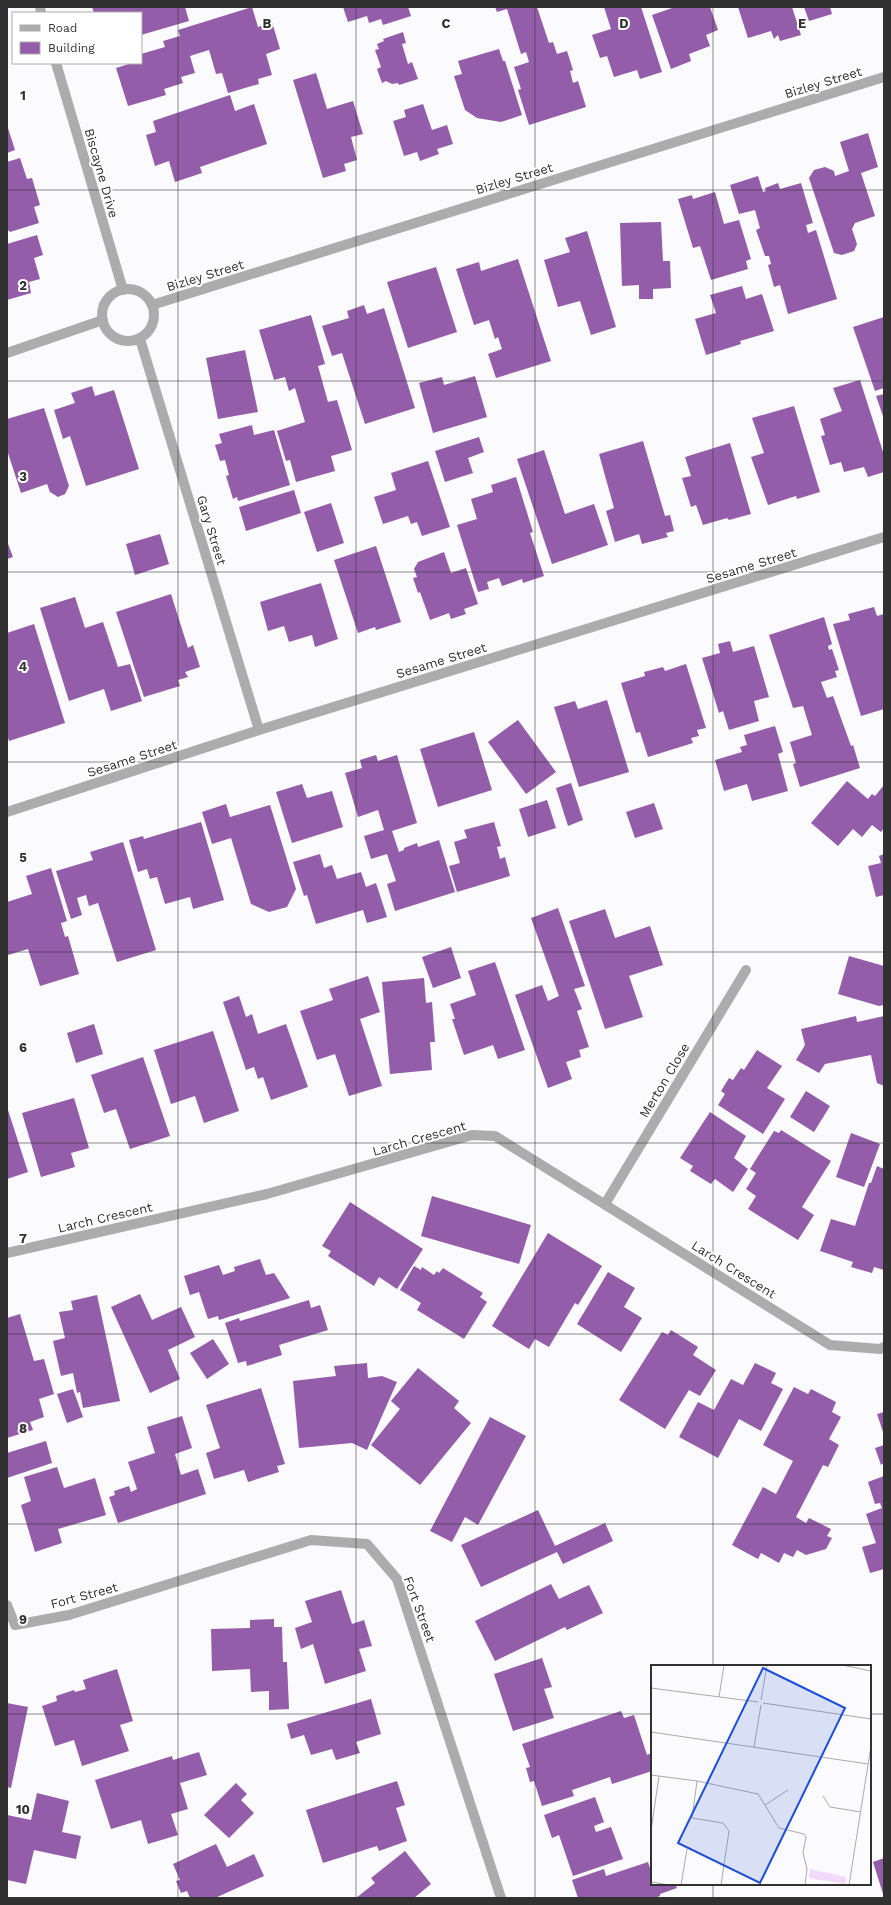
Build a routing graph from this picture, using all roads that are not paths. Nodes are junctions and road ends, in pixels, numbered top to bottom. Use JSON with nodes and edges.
{"nodes":[{"id":1,"x":56,"y":64,"type":"edge"},
{"id":2,"x":884,"y":77,"type":"edge"},
{"id":3,"x":123,"y":290,"type":"junction"},
{"id":4,"x":152,"y":305,"type":"junction"},
{"id":5,"x":103,"y":320,"type":"junction"},
{"id":6,"x":140,"y":338,"type":"junction"},
{"id":7,"x":7,"y":353,"type":"edge"},
{"id":8,"x":884,"y":537,"type":"edge"},
{"id":9,"x":260,"y":730,"type":"junction"},
{"id":10,"x":7,"y":812,"type":"edge"},
{"id":11,"x":746,"y":970,"type":"dead end"},
{"id":12,"x":604,"y":1204,"type":"junction"},
{"id":13,"x":7,"y":1253,"type":"edge"},
{"id":14,"x":884,"y":1347,"type":"edge"},
{"id":15,"x":7,"y":1605,"type":"edge"},
{"id":16,"x":501,"y":1898,"type":"edge"}],
"edges":[{"from":1,"to":3,"type":"street","name":"Biscayne Drive"},
{"from":2,"to":4,"type":"street","name":"Bizley Street"},
{"from":3,"to":4,"type":"street"},
{"from":3,"to":5,"type":"street"},
{"from":4,"to":6,"type":"street"},
{"from":5,"to":6,"type":"street"},
{"from":5,"to":7,"type":"street"},
{"from":6,"to":9,"type":"street","name":"Gary Street"},
{"from":8,"to":9,"type":"street","name":"Sesame Street"},
{"from":9,"to":10,"type":"street","name":"Sesame Street"},
{"from":11,"to":12,"type":"street","name":"Merton Close"},
{"from":12,"to":13,"type":"street","name":"Larch Crescent"},
{"from":12,"to":14,"type":"street","name":"Larch Crescent"},
{"from":15,"to":16,"type":"street","name":"Fort Street"}]}
